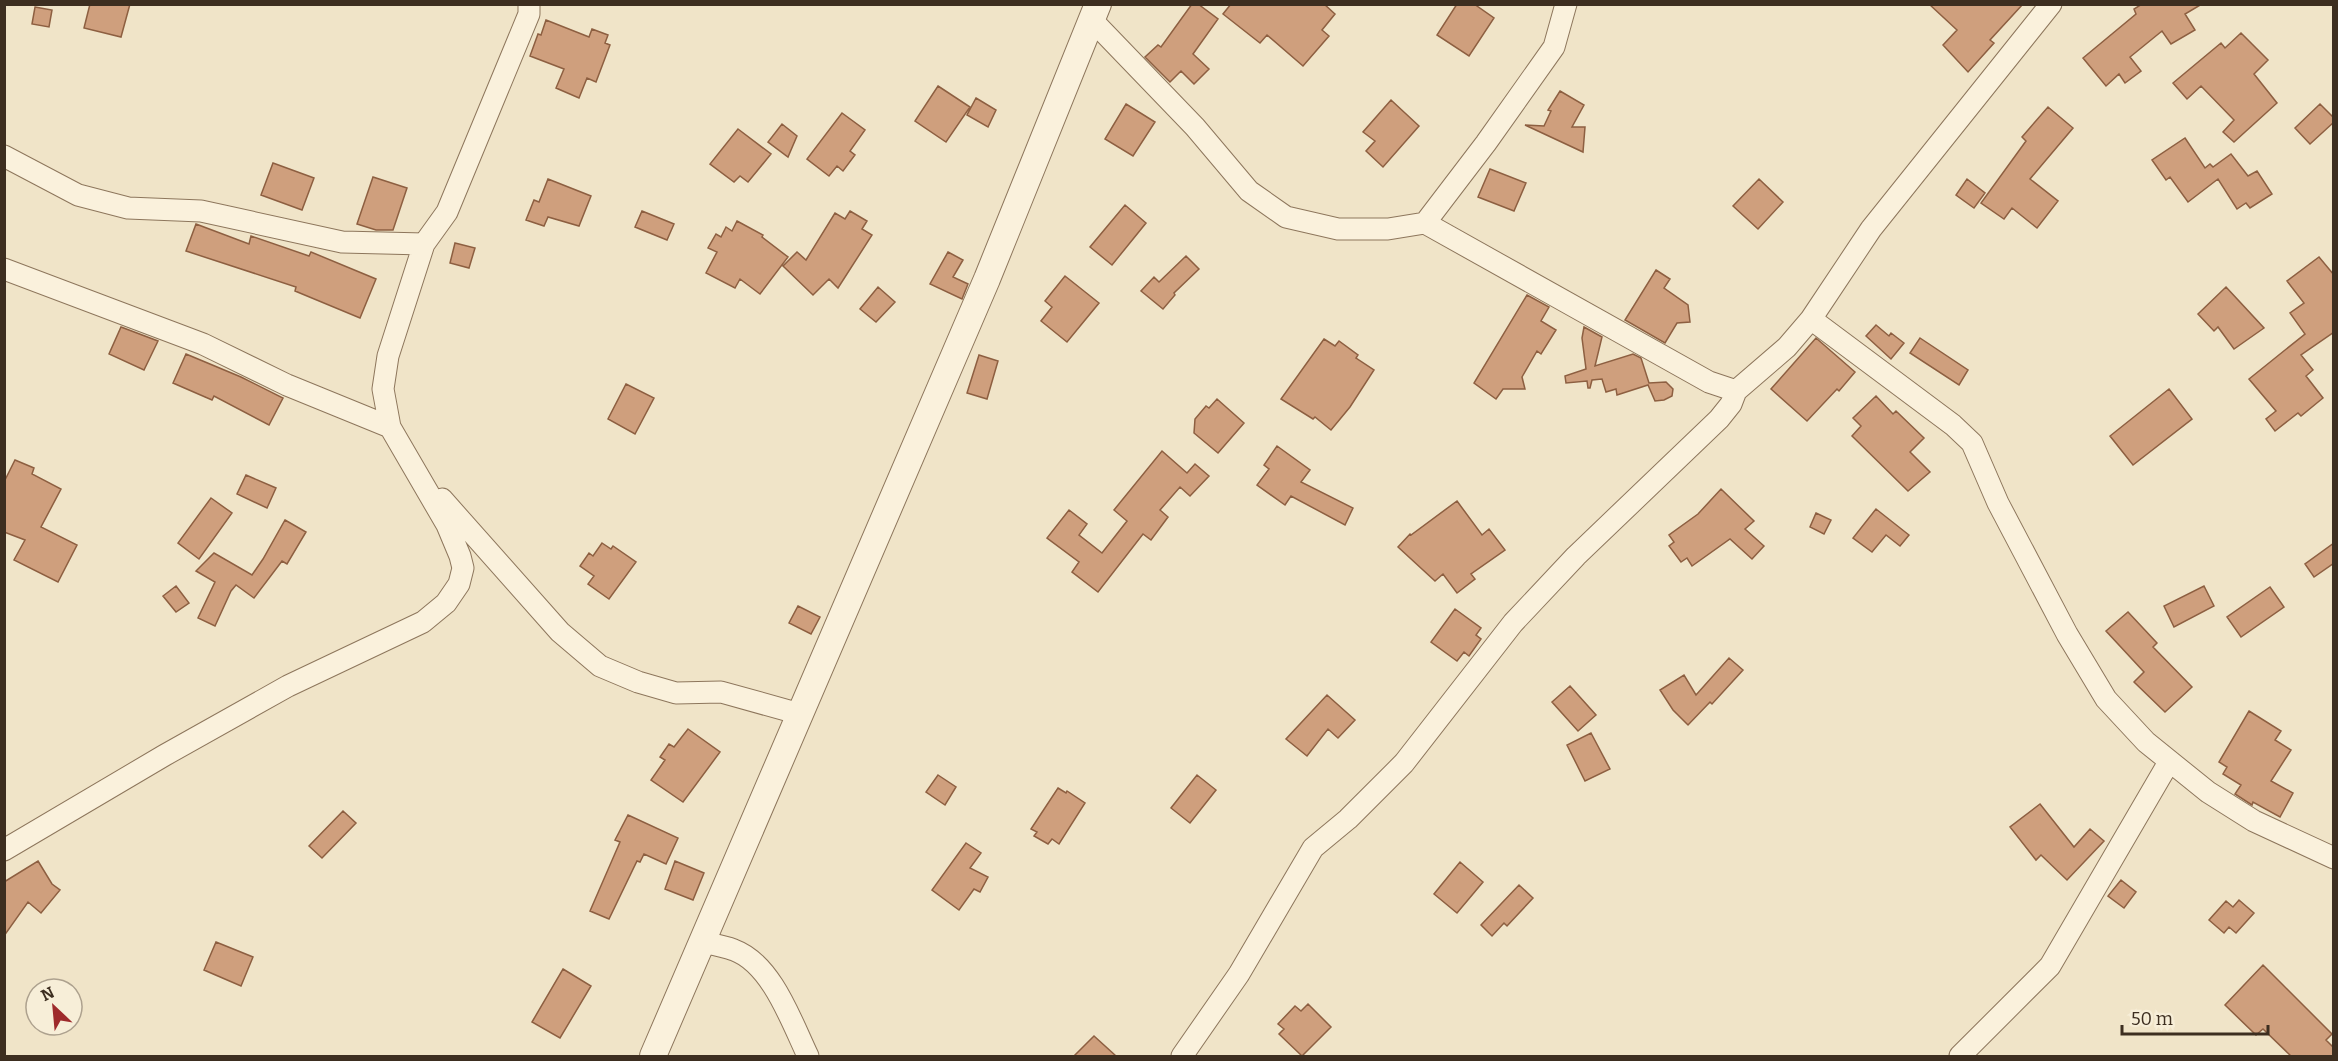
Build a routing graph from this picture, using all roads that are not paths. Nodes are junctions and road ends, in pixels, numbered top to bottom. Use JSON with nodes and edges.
{"nodes":[{"id":1,"x":529,"y":4,"type":"edge"},
{"id":2,"x":1566,"y":4,"type":"edge"},
{"id":3,"x":2051,"y":4,"type":"edge"},
{"id":4,"x":1094,"y":12,"type":"edge"},
{"id":5,"x":4,"y":156,"type":"edge"},
{"id":6,"x":1425,"y":224,"type":"junction"},
{"id":7,"x":424,"y":244,"type":"junction"},
{"id":8,"x":4,"y":269,"type":"edge"},
{"id":9,"x":1811,"y":319,"type":"junction"},
{"id":10,"x":1736,"y":391,"type":"junction"},
{"id":11,"x":390,"y":427,"type":"junction"},
{"id":12,"x":416,"y":470,"type":"junction"},
{"id":13,"x":490,"y":552,"type":"junction"},
{"id":14,"x":463,"y":568,"type":"junction"},
{"id":15,"x":800,"y":714,"type":"junction"},
{"id":16,"x":2169,"y":762,"type":"junction"},
{"id":17,"x":4,"y":850,"type":"edge"},
{"id":18,"x":2334,"y":858,"type":"edge"},
{"id":19,"x":702,"y":942,"type":"junction"},
{"id":20,"x":654,"y":1056,"type":"edge"},
{"id":21,"x":808,"y":1056,"type":"edge"},
{"id":22,"x":1182,"y":1056,"type":"edge"},
{"id":23,"x":1960,"y":1056,"type":"edge"}],
"edges":[{"from":1,"to":7,"type":"street"},
{"from":2,"to":6,"type":"street"},
{"from":3,"to":9,"type":"street"},
{"from":4,"to":6,"type":"street"},
{"from":4,"to":15,"type":"street"},
{"from":5,"to":7,"type":"street"},
{"from":6,"to":10,"type":"street"},
{"from":7,"to":11,"type":"street"},
{"from":8,"to":11,"type":"street"},
{"from":9,"to":10,"type":"street"},
{"from":9,"to":16,"type":"street"},
{"from":10,"to":22,"type":"street"},
{"from":11,"to":12,"type":"street"},
{"from":12,"to":13,"type":"street"},
{"from":12,"to":14,"type":"street"},
{"from":13,"to":14,"type":"street"},
{"from":13,"to":15,"type":"street"},
{"from":14,"to":17,"type":"street"},
{"from":15,"to":19,"type":"street"},
{"from":16,"to":18,"type":"street"},
{"from":16,"to":23,"type":"street"},
{"from":19,"to":20,"type":"street"},
{"from":19,"to":21,"type":"street"}]}
